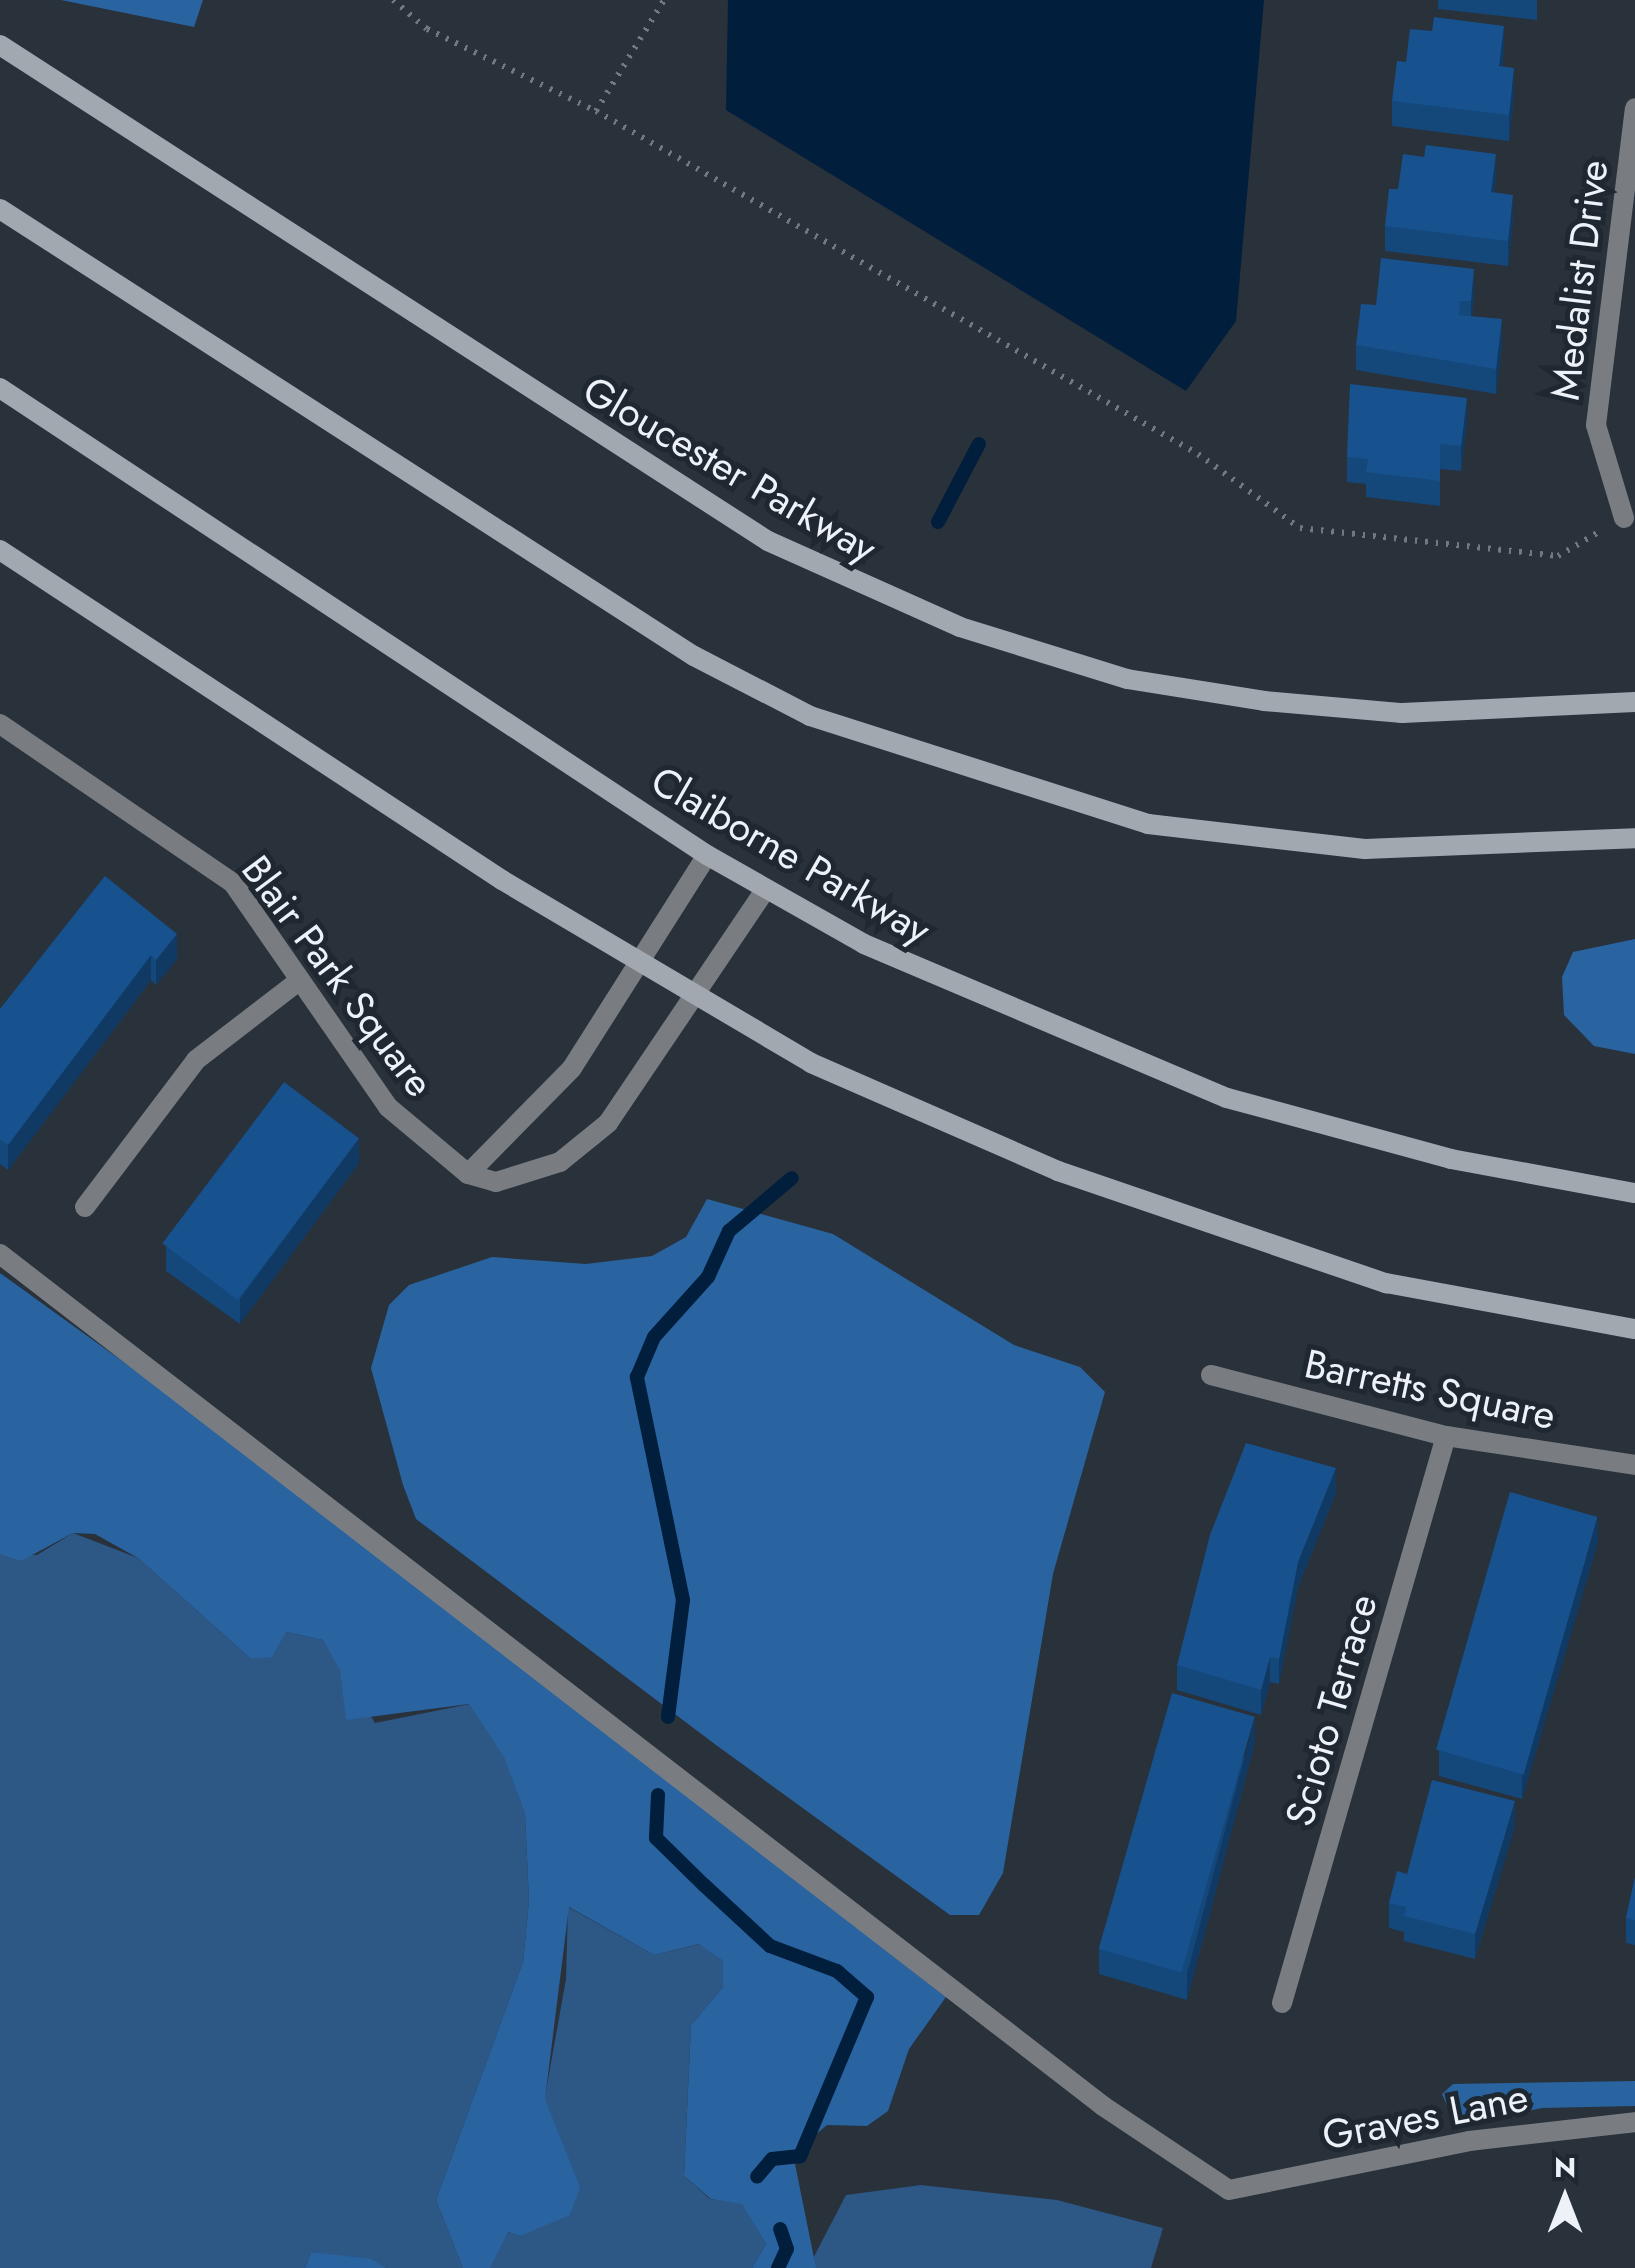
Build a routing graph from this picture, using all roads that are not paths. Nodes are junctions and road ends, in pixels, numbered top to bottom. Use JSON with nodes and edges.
{"nodes":[{"id":1,"x":0,"y":44,"type":"edge"},
{"id":2,"x":1635,"y":108,"type":"edge"},
{"id":3,"x":0,"y":209,"type":"edge"},
{"id":4,"x":0,"y":388,"type":"edge"},
{"id":5,"x":1624,"y":518,"type":"road end"},
{"id":6,"x":0,"y":550,"type":"edge"},
{"id":7,"x":1635,"y":702,"type":"edge"},
{"id":8,"x":0,"y":724,"type":"edge"},
{"id":9,"x":1635,"y":838,"type":"edge"},
{"id":10,"x":706,"y":855,"type":"junction"},
{"id":11,"x":766,"y":888,"type":"junction"},
{"id":12,"x":644,"y":961,"type":"junction"},
{"id":13,"x":300,"y":980,"type":"junction"},
{"id":14,"x":699,"y":996,"type":"junction"},
{"id":15,"x":468,"y":1174,"type":"junction"},
{"id":16,"x":1635,"y":1193,"type":"edge"},
{"id":17,"x":85,"y":1208,"type":"dead end"},
{"id":18,"x":0,"y":1254,"type":"edge"},
{"id":19,"x":1635,"y":1329,"type":"edge"},
{"id":20,"x":1211,"y":1375,"type":"dead end"},
{"id":21,"x":1446,"y":1436,"type":"junction"},
{"id":22,"x":1635,"y":1465,"type":"edge"},
{"id":23,"x":1282,"y":2003,"type":"dead end"},
{"id":24,"x":1635,"y":2122,"type":"edge"}],
"edges":[{"from":1,"to":7,"type":"main road","name":"Gloucester Parkway"},
{"from":2,"to":5,"type":"street","name":"Medalist Drive"},
{"from":3,"to":9,"type":"main road"},
{"from":4,"to":10,"type":"main road","name":"Claiborne Parkway"},
{"from":6,"to":12,"type":"main road"},
{"from":8,"to":13,"type":"street","name":"Blair Park Square"},
{"from":10,"to":11,"type":"main road","name":"Claiborne Parkway"},
{"from":10,"to":12,"type":"street"},
{"from":11,"to":14,"type":"street"},
{"from":11,"to":16,"type":"main road","name":"Claiborne Parkway"},
{"from":12,"to":14,"type":"main road"},
{"from":12,"to":15,"type":"street"},
{"from":13,"to":15,"type":"street","name":"Blair Park Square"},
{"from":13,"to":17,"type":"street"},
{"from":14,"to":15,"type":"street"},
{"from":14,"to":19,"type":"main road"},
{"from":18,"to":24,"type":"street","name":"Graves Lane"},
{"from":20,"to":21,"type":"street","name":"Barretts Square"},
{"from":21,"to":22,"type":"street","name":"Barretts Square"},
{"from":21,"to":23,"type":"street","name":"Scioto Terrace"}]}
